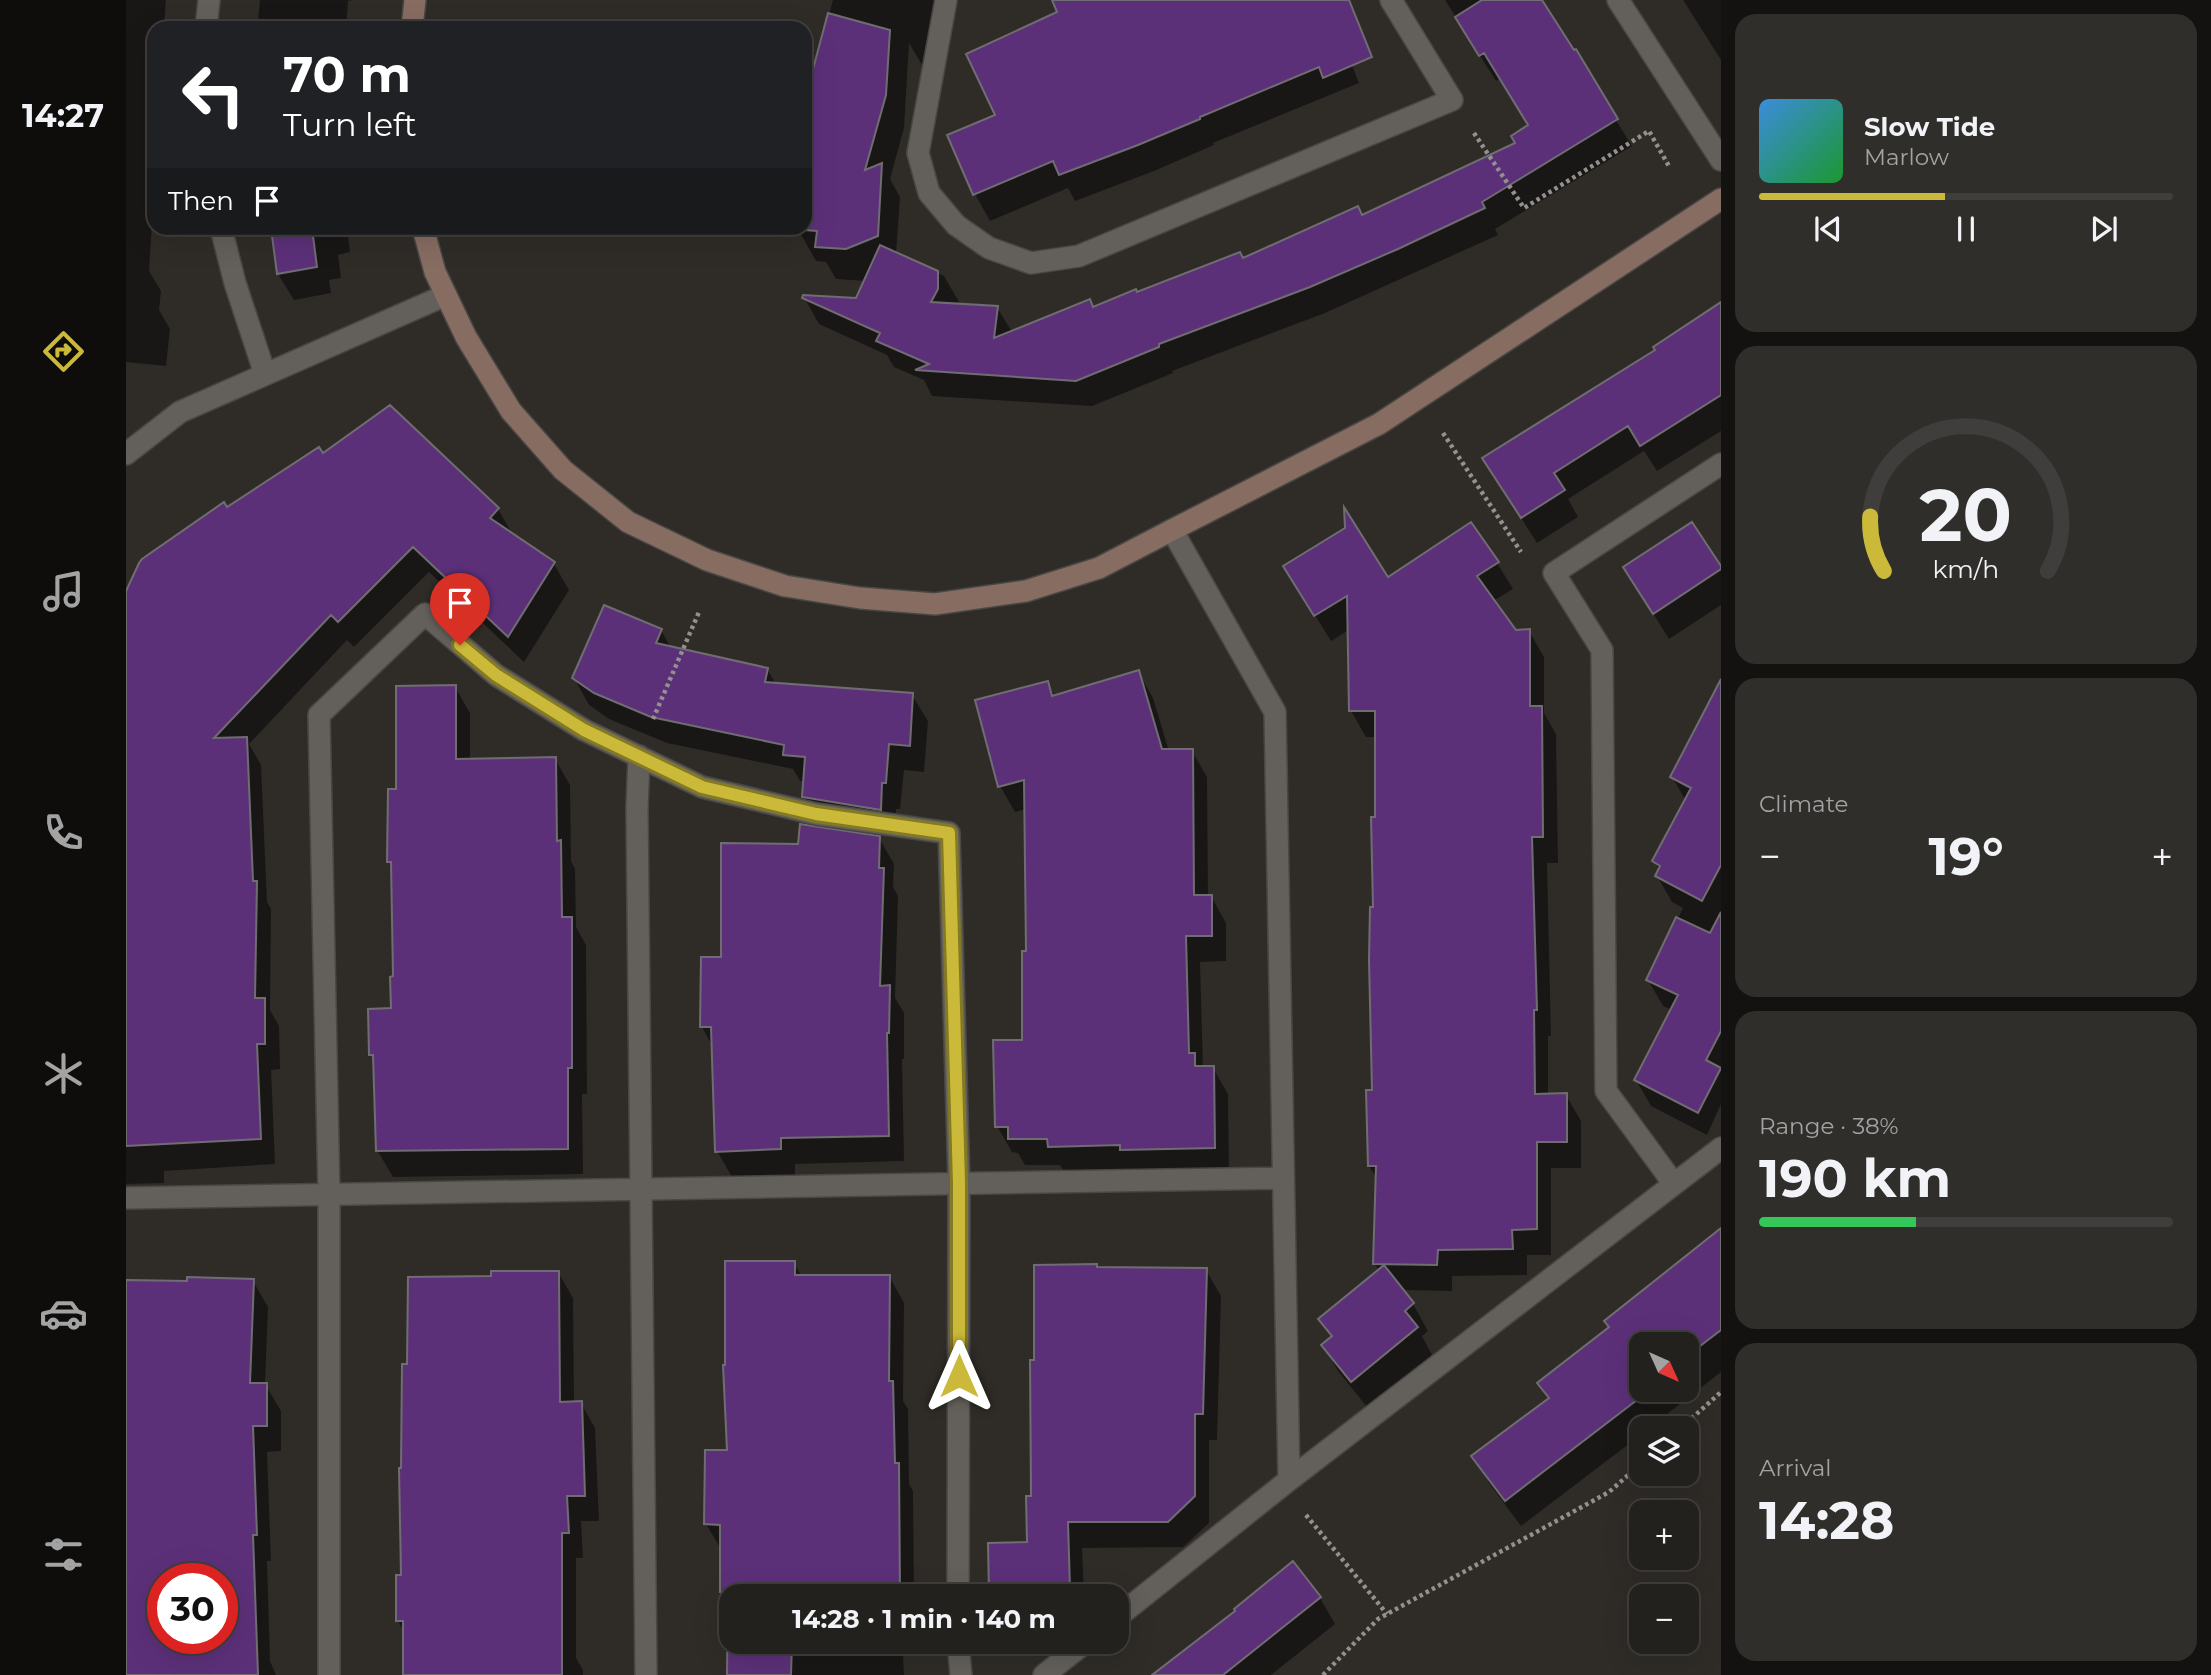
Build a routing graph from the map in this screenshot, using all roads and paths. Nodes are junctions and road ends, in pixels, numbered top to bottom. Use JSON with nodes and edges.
{"nodes":[{"id":1,"x":209,"y":0,"type":"edge"},
{"id":2,"x":415,"y":0,"type":"edge"},
{"id":3,"x":946,"y":0,"type":"edge"},
{"id":4,"x":1391,"y":0,"type":"edge"},
{"id":5,"x":1618,"y":0,"type":"edge"},
{"id":6,"x":207,"y":21,"type":"edge"},
{"id":7,"x":413,"y":21,"type":"edge"},
{"id":8,"x":1487,"y":151,"type":"dead end"},
{"id":9,"x":1721,"y":160,"type":"edge"},
{"id":10,"x":1670,"y":167,"type":"dead end"},
{"id":11,"x":1721,"y":200,"type":"edge"},
{"id":12,"x":223,"y":235,"type":"edge"},
{"id":13,"x":425,"y":235,"type":"edge"},
{"id":14,"x":446,"y":295,"type":"junction"},
{"id":15,"x":265,"y":374,"type":"junction"},
{"id":16,"x":1443,"y":433,"type":"dead end"},
{"id":17,"x":126,"y":454,"type":"edge"},
{"id":18,"x":1721,"y":464,"type":"edge"},
{"id":19,"x":1172,"y":530,"type":"junction"},
{"id":20,"x":1522,"y":554,"type":"dead end"},
{"id":21,"x":699,"y":612,"type":"dead end"},
{"id":22,"x":651,"y":723,"type":"dead end"},
{"id":23,"x":639,"y":756,"type":"junction"},
{"id":24,"x":1721,"y":1148,"type":"edge"},
{"id":25,"x":1283,"y":1178,"type":"junction"},
{"id":26,"x":959,"y":1183,"type":"junction"},
{"id":27,"x":1674,"y":1184,"type":"junction"},
{"id":28,"x":642,"y":1189,"type":"junction"},
{"id":29,"x":329,"y":1195,"type":"junction"},
{"id":30,"x":126,"y":1198,"type":"edge"},
{"id":31,"x":1721,"y":1392,"type":"edge"},
{"id":32,"x":1694,"y":1416,"type":"edge"},
{"id":33,"x":1629,"y":1474,"type":"edge"},
{"id":34,"x":1289,"y":1480,"type":"junction"},
{"id":35,"x":1318,"y":1528,"type":"dead end"},
{"id":36,"x":958,"y":1584,"type":"edge"},
{"id":37,"x":1129,"y":1608,"type":"edge"},
{"id":38,"x":1387,"y":1614,"type":"junction"},
{"id":39,"x":959,"y":1654,"type":"edge"},
{"id":40,"x":1071,"y":1654,"type":"edge"},
{"id":41,"x":329,"y":1675,"type":"edge"},
{"id":42,"x":646,"y":1675,"type":"edge"},
{"id":43,"x":961,"y":1675,"type":"edge"},
{"id":44,"x":1044,"y":1675,"type":"edge"},
{"id":45,"x":1323,"y":1675,"type":"edge"}],
"edges":[{"from":1,"to":6,"type":"street"},
{"from":2,"to":7,"type":"street"},
{"from":3,"to":4,"type":"street"},
{"from":5,"to":9,"type":"street"},
{"from":8,"to":10,"type":"path"},
{"from":11,"to":19,"type":"street"},
{"from":12,"to":15,"type":"street"},
{"from":13,"to":14,"type":"street"},
{"from":14,"to":15,"type":"street"},
{"from":14,"to":19,"type":"street"},
{"from":15,"to":17,"type":"street"},
{"from":16,"to":20,"type":"path"},
{"from":18,"to":27,"type":"street"},
{"from":19,"to":25,"type":"street"},
{"from":21,"to":22,"type":"path"},
{"from":23,"to":26,"type":"street"},
{"from":23,"to":28,"type":"street"},
{"from":23,"to":29,"type":"street"},
{"from":24,"to":27,"type":"street"},
{"from":25,"to":26,"type":"street"},
{"from":25,"to":34,"type":"street"},
{"from":26,"to":28,"type":"street"},
{"from":26,"to":36,"type":"street"},
{"from":27,"to":34,"type":"street"},
{"from":28,"to":29,"type":"street"},
{"from":28,"to":42,"type":"street"},
{"from":29,"to":30,"type":"street"},
{"from":29,"to":41,"type":"street"},
{"from":31,"to":32,"type":"path"},
{"from":33,"to":38,"type":"path"},
{"from":34,"to":37,"type":"street"},
{"from":35,"to":38,"type":"path"},
{"from":38,"to":45,"type":"path"},
{"from":39,"to":43,"type":"street"},
{"from":40,"to":44,"type":"street"}]}
